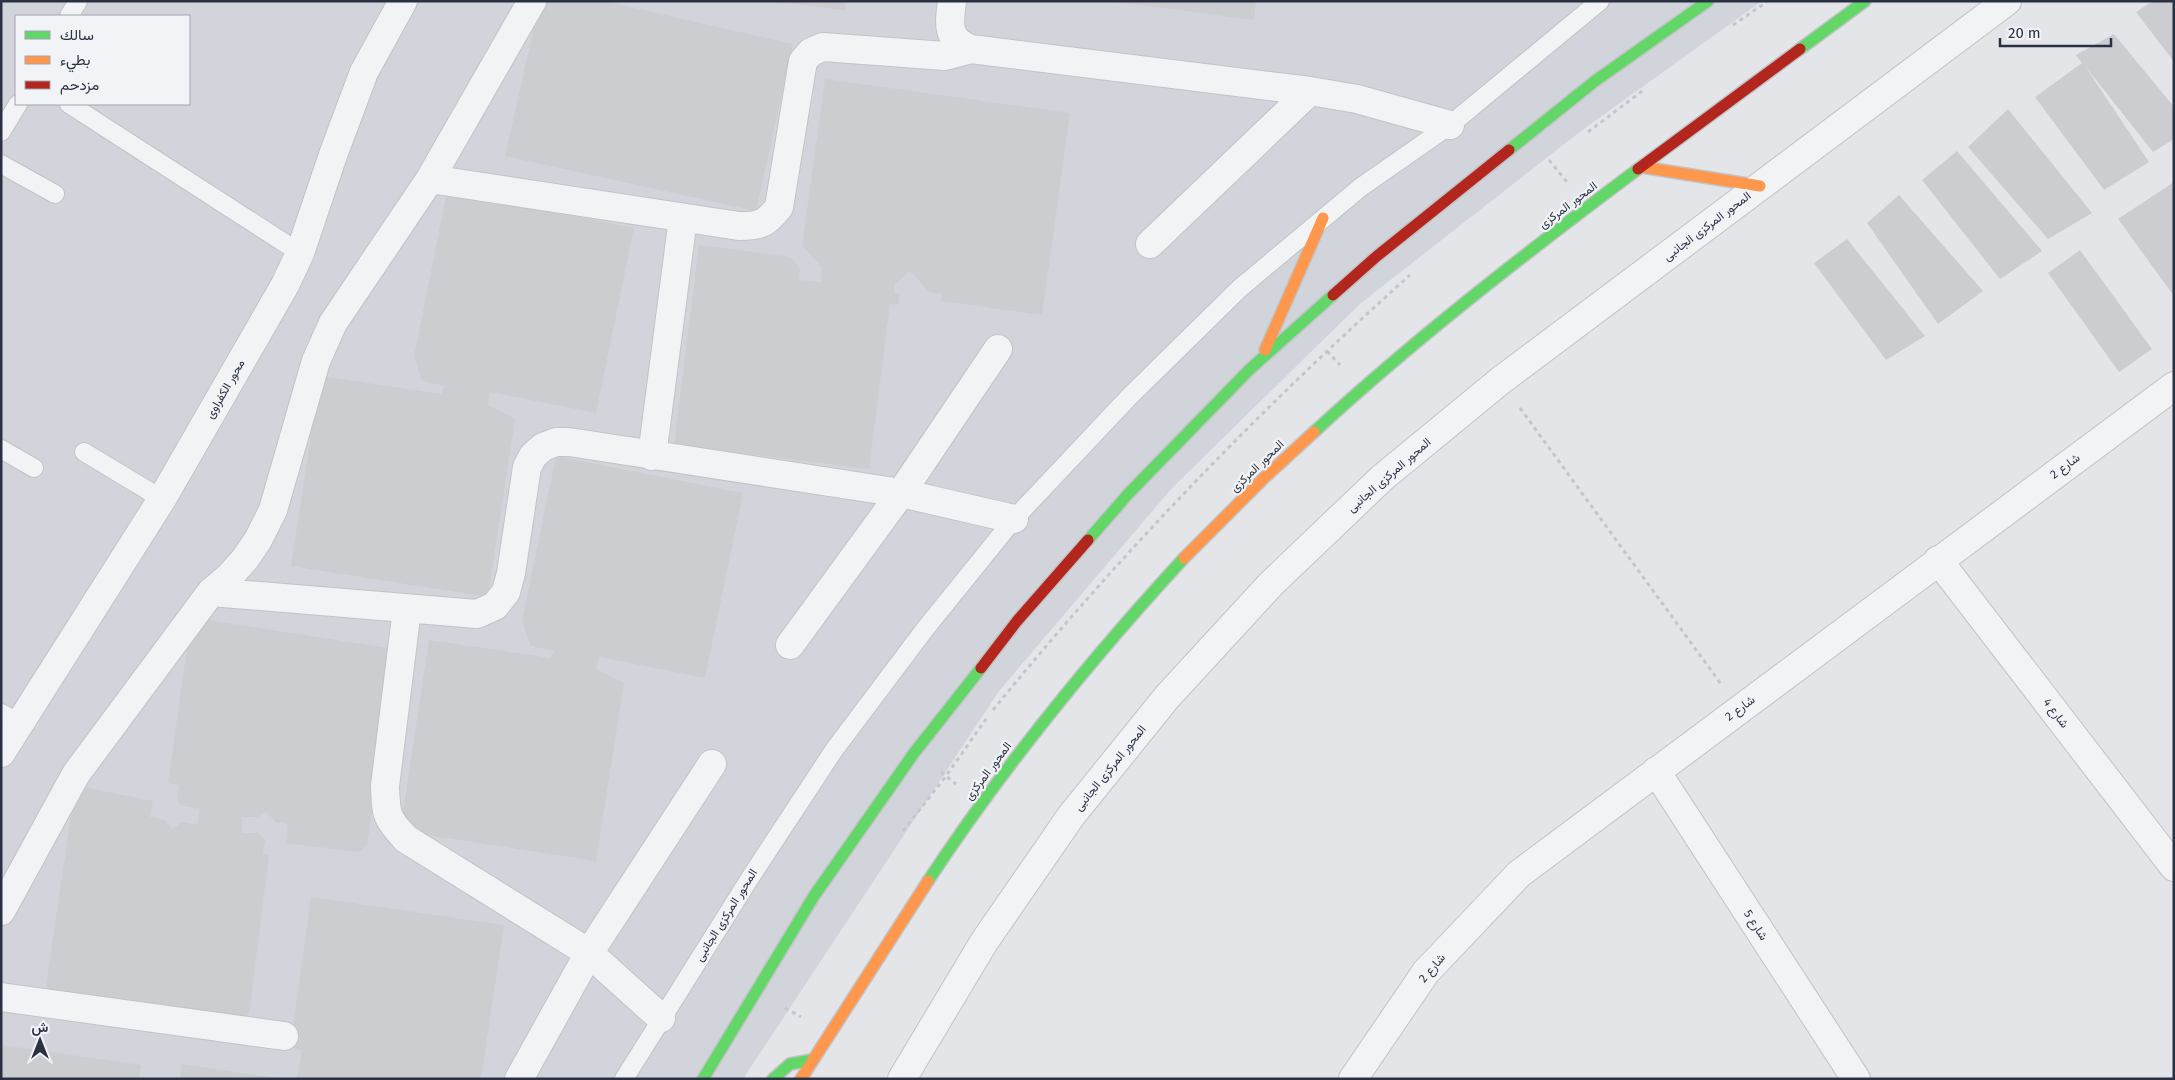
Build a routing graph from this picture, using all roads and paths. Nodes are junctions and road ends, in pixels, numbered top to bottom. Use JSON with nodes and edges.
{"nodes":[{"id":1,"x":78,"y":1,"type":"edge"},
{"id":2,"x":402,"y":1,"type":"edge"},
{"id":3,"x":532,"y":1,"type":"edge"},
{"id":4,"x":952,"y":1,"type":"edge"},
{"id":5,"x":1600,"y":1,"type":"edge"},
{"id":6,"x":1708,"y":1,"type":"edge"},
{"id":7,"x":1865,"y":1,"type":"edge"},
{"id":8,"x":2007,"y":1,"type":"edge"},
{"id":9,"x":71,"y":15,"type":"edge"},
{"id":10,"x":971,"y":49,"type":"junction"},
{"id":11,"x":1310,"y":91,"type":"junction"},
{"id":12,"x":17,"y":105,"type":"edge"},
{"id":13,"x":71,"y":105,"type":"edge"},
{"id":14,"x":1450,"y":125,"type":"junction"},
{"id":15,"x":1,"y":132,"type":"edge"},
{"id":16,"x":1529,"y":134,"type":"junction"},
{"id":17,"x":1,"y":164,"type":"edge"},
{"id":18,"x":1642,"y":167,"type":"junction"},
{"id":19,"x":430,"y":179,"type":"junction"},
{"id":20,"x":1760,"y":186,"type":"junction"},
{"id":21,"x":56,"y":194,"type":"dead end"},
{"id":22,"x":1587,"y":207,"type":"junction"},
{"id":23,"x":683,"y":218,"type":"junction"},
{"id":24,"x":1323,"y":218,"type":"junction"},
{"id":25,"x":1150,"y":244,"type":"dead end"},
{"id":26,"x":300,"y":253,"type":"junction"},
{"id":27,"x":1302,"y":323,"type":"junction"},
{"id":28,"x":998,"y":349,"type":"dead end"},
{"id":29,"x":1262,"y":358,"type":"junction"},
{"id":30,"x":1500,"y":381,"type":"junction"},
{"id":31,"x":2174,"y":386,"type":"edge"},
{"id":32,"x":1362,"y":389,"type":"junction"},
{"id":33,"x":1,"y":449,"type":"edge"},
{"id":34,"x":84,"y":452,"type":"dead end"},
{"id":35,"x":652,"y":456,"type":"junction"},
{"id":36,"x":34,"y":468,"type":"dead end"},
{"id":37,"x":901,"y":493,"type":"junction"},
{"id":38,"x":162,"y":499,"type":"junction"},
{"id":39,"x":1014,"y":519,"type":"junction"},
{"id":40,"x":1938,"y":560,"type":"junction"},
{"id":41,"x":211,"y":592,"type":"junction"},
{"id":42,"x":407,"y":609,"type":"junction"},
{"id":43,"x":790,"y":645,"type":"dead end"},
{"id":44,"x":1739,"y":709,"type":"junction"},
{"id":45,"x":10,"y":718,"type":"edge"},
{"id":46,"x":1,"y":753,"type":"edge"},
{"id":47,"x":914,"y":753,"type":"junction"},
{"id":48,"x":712,"y":764,"type":"dead end"},
{"id":49,"x":1656,"y":771,"type":"junction"},
{"id":50,"x":981,"y":803,"type":"junction"},
{"id":51,"x":2174,"y":867,"type":"edge"},
{"id":52,"x":1,"y":911,"type":"edge"},
{"id":53,"x":589,"y":953,"type":"junction"},
{"id":54,"x":756,"y":991,"type":"junction"},
{"id":55,"x":1,"y":997,"type":"edge"},
{"id":56,"x":661,"y":1018,"type":"junction"},
{"id":57,"x":829,"y":1033,"type":"junction"},
{"id":58,"x":284,"y":1036,"type":"dead end"},
{"id":59,"x":812,"y":1060,"type":"junction"},
{"id":60,"x":519,"y":1079,"type":"edge"},
{"id":61,"x":624,"y":1079,"type":"edge"},
{"id":62,"x":703,"y":1079,"type":"edge"},
{"id":63,"x":773,"y":1079,"type":"edge"},
{"id":64,"x":801,"y":1079,"type":"edge"},
{"id":65,"x":902,"y":1079,"type":"edge"},
{"id":66,"x":1353,"y":1079,"type":"edge"},
{"id":67,"x":1856,"y":1079,"type":"edge"}],
"edges":[{"from":1,"to":9,"type":"lane"},
{"from":2,"to":26,"type":"street","name":"محور الكفراوى"},
{"from":3,"to":19,"type":"street"},
{"from":4,"to":10,"type":"street"},
{"from":5,"to":14,"type":"lane","name":"المحور المركزى الجانبى"},
{"from":6,"to":16,"type":"main road"},
{"from":7,"to":18,"type":"main road","name":"المحور المركزى"},
{"from":8,"to":20,"type":"street","name":"المحور المركزى الجانبى"},
{"from":10,"to":11,"type":"street"},
{"from":10,"to":23,"type":"street"},
{"from":11,"to":14,"type":"street"},
{"from":11,"to":25,"type":"street"},
{"from":12,"to":15,"type":"lane"},
{"from":13,"to":26,"type":"lane"},
{"from":14,"to":24,"type":"lane","name":"المحور المركزى الجانبى"},
{"from":16,"to":22,"type":"path"},
{"from":16,"to":27,"type":"main road"},
{"from":17,"to":21,"type":"lane"},
{"from":18,"to":20,"type":"main road"},
{"from":18,"to":22,"type":"main road","name":"المحور المركزى"},
{"from":19,"to":23,"type":"street"},
{"from":19,"to":41,"type":"street"},
{"from":20,"to":30,"type":"street","name":"المحور المركزى الجانبى"},
{"from":22,"to":32,"type":"main road","name":"المحور المركزى"},
{"from":23,"to":35,"type":"street"},
{"from":24,"to":29,"type":"main road"},
{"from":24,"to":39,"type":"lane","name":"المحور المركزى الجانبى"},
{"from":26,"to":38,"type":"street","name":"محور الكفراوى"},
{"from":27,"to":29,"type":"main road"},
{"from":27,"to":32,"type":"path"},
{"from":28,"to":37,"type":"street"},
{"from":29,"to":47,"type":"main road"},
{"from":30,"to":44,"type":"path"},
{"from":30,"to":65,"type":"street","name":"المحور المركزى الجانبى"},
{"from":31,"to":40,"type":"street","name":"شارع 2"},
{"from":32,"to":50,"type":"main road","name":"المحور المركزى"},
{"from":33,"to":36,"type":"lane"},
{"from":34,"to":38,"type":"lane"},
{"from":35,"to":37,"type":"street"},
{"from":35,"to":42,"type":"street"},
{"from":37,"to":39,"type":"street"},
{"from":37,"to":43,"type":"street"},
{"from":38,"to":45,"type":"street","name":"محور الكفراوى"},
{"from":39,"to":56,"type":"lane","name":"المحور المركزى الجانبى"},
{"from":40,"to":44,"type":"street","name":"شارع 2"},
{"from":40,"to":51,"type":"street","name":"شارع 4"},
{"from":41,"to":42,"type":"street"},
{"from":41,"to":52,"type":"street"},
{"from":42,"to":53,"type":"street"},
{"from":44,"to":49,"type":"street","name":"شارع 2"},
{"from":45,"to":46,"type":"street","name":"محور الكفراوى"},
{"from":47,"to":50,"type":"path"},
{"from":47,"to":54,"type":"main road"},
{"from":48,"to":53,"type":"street"},
{"from":49,"to":66,"type":"street","name":"شارع 2"},
{"from":49,"to":67,"type":"street","name":"شارع 5"},
{"from":50,"to":57,"type":"main road","name":"المحور المركزى"},
{"from":53,"to":56,"type":"street"},
{"from":53,"to":60,"type":"street"},
{"from":54,"to":57,"type":"path"},
{"from":54,"to":62,"type":"main road"},
{"from":55,"to":58,"type":"street"},
{"from":56,"to":61,"type":"lane","name":"المحور المركزى الجانبى"},
{"from":57,"to":59,"type":"main road","name":"المحور المركزى"},
{"from":59,"to":63,"type":"main road"},
{"from":59,"to":64,"type":"main road","name":"المحور المركزى"}]}
